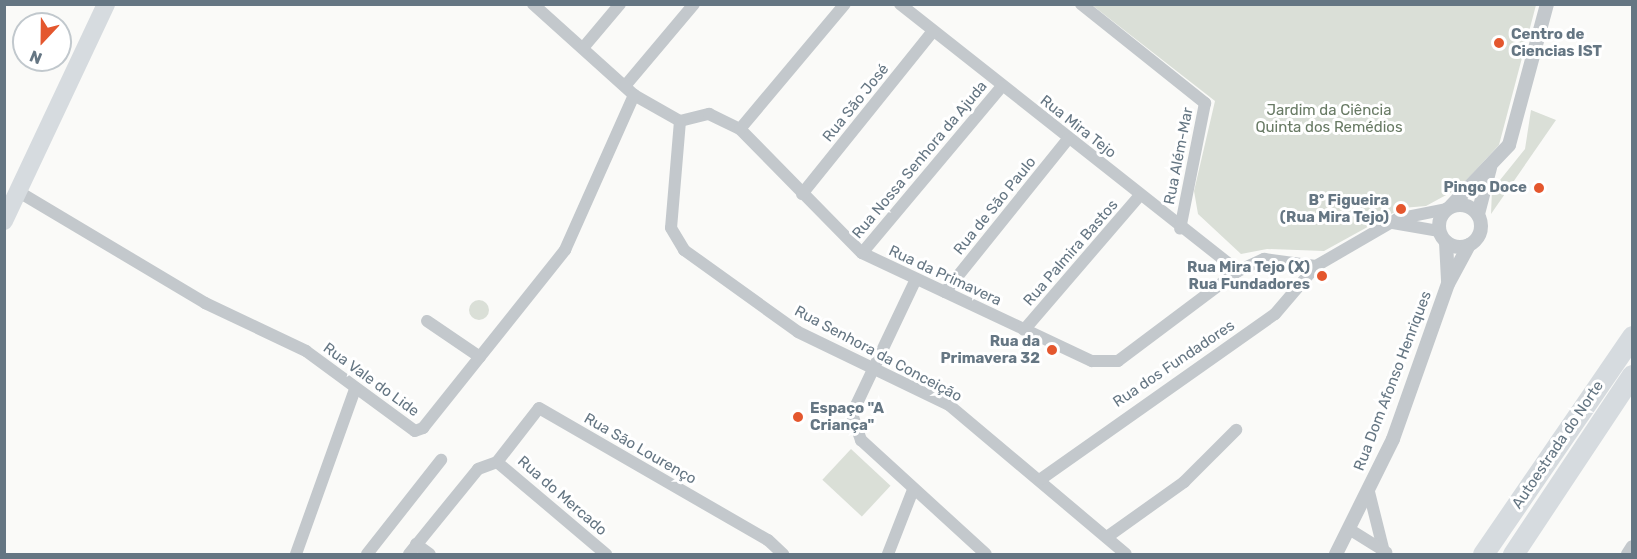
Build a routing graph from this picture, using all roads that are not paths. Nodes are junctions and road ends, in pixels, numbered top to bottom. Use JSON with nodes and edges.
{"nodes":[{"id":1,"x":106,"y":4,"type":"edge"},
{"id":2,"x":533,"y":4,"type":"edge"},
{"id":3,"x":620,"y":4,"type":"edge"},
{"id":4,"x":694,"y":4,"type":"edge"},
{"id":5,"x":845,"y":4,"type":"edge"},
{"id":6,"x":900,"y":4,"type":"edge"},
{"id":7,"x":1081,"y":4,"type":"edge"},
{"id":8,"x":1547,"y":4,"type":"edge"},
{"id":9,"x":933,"y":31,"type":"junction"},
{"id":10,"x":583,"y":48,"type":"junction"},
{"id":11,"x":625,"y":86,"type":"junction"},
{"id":12,"x":1002,"y":86,"type":"junction"},
{"id":13,"x":634,"y":95,"type":"junction"},
{"id":14,"x":680,"y":121,"type":"junction"},
{"id":15,"x":740,"y":129,"type":"junction"},
{"id":16,"x":1068,"y":139,"type":"junction"},
{"id":17,"x":1490,"y":168,"type":"junction"},
{"id":18,"x":18,"y":192,"type":"junction"},
{"id":19,"x":802,"y":194,"type":"junction"},
{"id":20,"x":1140,"y":195,"type":"junction"},
{"id":21,"x":1449,"y":208,"type":"junction"},
{"id":22,"x":1478,"y":214,"type":"junction"},
{"id":23,"x":4,"y":221,"type":"edge"},
{"id":24,"x":1389,"y":224,"type":"junction"},
{"id":25,"x":1180,"y":229,"type":"junction"},
{"id":26,"x":1443,"y":236,"type":"junction"},
{"id":27,"x":1468,"y":245,"type":"junction"},
{"id":28,"x":862,"y":253,"type":"junction"},
{"id":29,"x":1316,"y":266,"type":"junction"},
{"id":30,"x":1238,"y":272,"type":"junction"},
{"id":31,"x":916,"y":279,"type":"junction"},
{"id":32,"x":1448,"y":284,"type":"junction"},
{"id":33,"x":945,"y":292,"type":"junction"},
{"id":34,"x":427,"y":321,"type":"dead end"},
{"id":35,"x":1024,"y":330,"type":"junction"},
{"id":36,"x":1632,"y":336,"type":"edge"},
{"id":37,"x":480,"y":357,"type":"junction"},
{"id":38,"x":871,"y":367,"type":"junction"},
{"id":39,"x":1632,"y":375,"type":"edge"},
{"id":40,"x":355,"y":389,"type":"junction"},
{"id":41,"x":1236,"y":430,"type":"dead end"},
{"id":42,"x":441,"y":460,"type":"dead end"},
{"id":43,"x":497,"y":462,"type":"junction"},
{"id":44,"x":1041,"y":478,"type":"junction"},
{"id":45,"x":913,"y":490,"type":"junction"},
{"id":46,"x":1368,"y":492,"type":"junction"},
{"id":47,"x":1349,"y":529,"type":"junction"},
{"id":48,"x":1107,"y":537,"type":"junction"},
{"id":49,"x":1632,"y":546,"type":"edge"},
{"id":50,"x":413,"y":549,"type":"edge"},
{"id":51,"x":1385,"y":551,"type":"edge"},
{"id":52,"x":300,"y":553,"type":"edge"},
{"id":53,"x":367,"y":555,"type":"edge"},
{"id":54,"x":430,"y":555,"type":"edge"},
{"id":55,"x":606,"y":555,"type":"edge"},
{"id":56,"x":783,"y":555,"type":"edge"},
{"id":57,"x":888,"y":555,"type":"edge"},
{"id":58,"x":986,"y":555,"type":"edge"},
{"id":59,"x":1125,"y":555,"type":"edge"},
{"id":60,"x":1336,"y":555,"type":"edge"},
{"id":61,"x":1483,"y":555,"type":"edge"},
{"id":62,"x":1513,"y":555,"type":"edge"},
{"id":63,"x":1627,"y":555,"type":"edge"}],
"edges":[{"from":1,"to":18,"type":"main road"},
{"from":2,"to":10,"type":"street"},
{"from":3,"to":10,"type":"street"},
{"from":4,"to":11,"type":"street"},
{"from":5,"to":15,"type":"street"},
{"from":6,"to":9,"type":"street","name":"Rua Mira Tejo"},
{"from":7,"to":25,"type":"street","name":"Rua Além-Mar"},
{"from":8,"to":17,"type":"street"},
{"from":9,"to":12,"type":"street","name":"Rua Mira Tejo"},
{"from":9,"to":19,"type":"street","name":"Rua São José"},
{"from":10,"to":11,"type":"street"},
{"from":11,"to":13,"type":"street"},
{"from":12,"to":16,"type":"street","name":"Rua Mira Tejo"},
{"from":12,"to":28,"type":"street","name":"Rua Nossa Senhora da Ajuda"},
{"from":13,"to":14,"type":"street"},
{"from":13,"to":37,"type":"street","name":"Rua Vale do Lide"},
{"from":14,"to":15,"type":"street","name":"Rua da Primavera"},
{"from":14,"to":38,"type":"street","name":"Rua Senhora da Conceição"},
{"from":15,"to":19,"type":"street","name":"Rua da Primavera"},
{"from":16,"to":20,"type":"street","name":"Rua Mira Tejo"},
{"from":16,"to":33,"type":"street","name":"Rua de São Paulo"},
{"from":17,"to":21,"type":"street"},
{"from":17,"to":22,"type":"street"},
{"from":18,"to":23,"type":"main road"},
{"from":18,"to":40,"type":"street","name":"Rua Vale do Lide"},
{"from":19,"to":28,"type":"street","name":"Rua da Primavera"},
{"from":20,"to":25,"type":"street","name":"Rua Mira Tejo"},
{"from":20,"to":35,"type":"street","name":"Rua Palmira Bastos"},
{"from":21,"to":22,"type":"street"},
{"from":21,"to":24,"type":"street"},
{"from":21,"to":26,"type":"street"},
{"from":22,"to":27,"type":"street"},
{"from":24,"to":26,"type":"street"},
{"from":24,"to":29,"type":"street"},
{"from":25,"to":30,"type":"street","name":"Rua Mira Tejo"},
{"from":26,"to":27,"type":"street"},
{"from":26,"to":32,"type":"street","name":"Rua Dom Afonso Henriques"},
{"from":27,"to":32,"type":"street","name":"Rua Dom Afonso Henriques"},
{"from":28,"to":31,"type":"street","name":"Rua da Primavera"},
{"from":29,"to":30,"type":"street","name":"Rua da Primavera"},
{"from":29,"to":44,"type":"street","name":"Rua dos Fundadores"},
{"from":30,"to":35,"type":"street","name":"Rua da Primavera"},
{"from":31,"to":33,"type":"street","name":"Rua da Primavera"},
{"from":31,"to":38,"type":"street"},
{"from":32,"to":46,"type":"street","name":"Rua Dom Afonso Henriques"},
{"from":33,"to":35,"type":"street","name":"Rua da Primavera"},
{"from":34,"to":37,"type":"street"},
{"from":36,"to":61,"type":"highway","name":"Autoestrada do Norte"},
{"from":37,"to":40,"type":"street","name":"Rua Vale do Lide"},
{"from":38,"to":44,"type":"street","name":"Rua Senhora da Conceição"},
{"from":38,"to":45,"type":"street"},
{"from":39,"to":62,"type":"highway","name":"Autoestrada do Norte"},
{"from":40,"to":52,"type":"street"},
{"from":41,"to":48,"type":"street"},
{"from":42,"to":53,"type":"street"},
{"from":43,"to":50,"type":"street"},
{"from":43,"to":55,"type":"street","name":"Rua do Mercado"},
{"from":43,"to":56,"type":"street","name":"Rua São Lourenço"},
{"from":44,"to":48,"type":"street","name":"Rua Senhora da Conceição"},
{"from":45,"to":57,"type":"street"},
{"from":45,"to":58,"type":"street"},
{"from":46,"to":47,"type":"street","name":"Rua Dom Afonso Henriques"},
{"from":46,"to":51,"type":"street"},
{"from":47,"to":51,"type":"street"},
{"from":47,"to":60,"type":"street","name":"Rua Dom Afonso Henriques"},
{"from":48,"to":59,"type":"street","name":"Rua Senhora da Conceição"},
{"from":49,"to":63,"type":"street"},
{"from":50,"to":54,"type":"street"}]}
